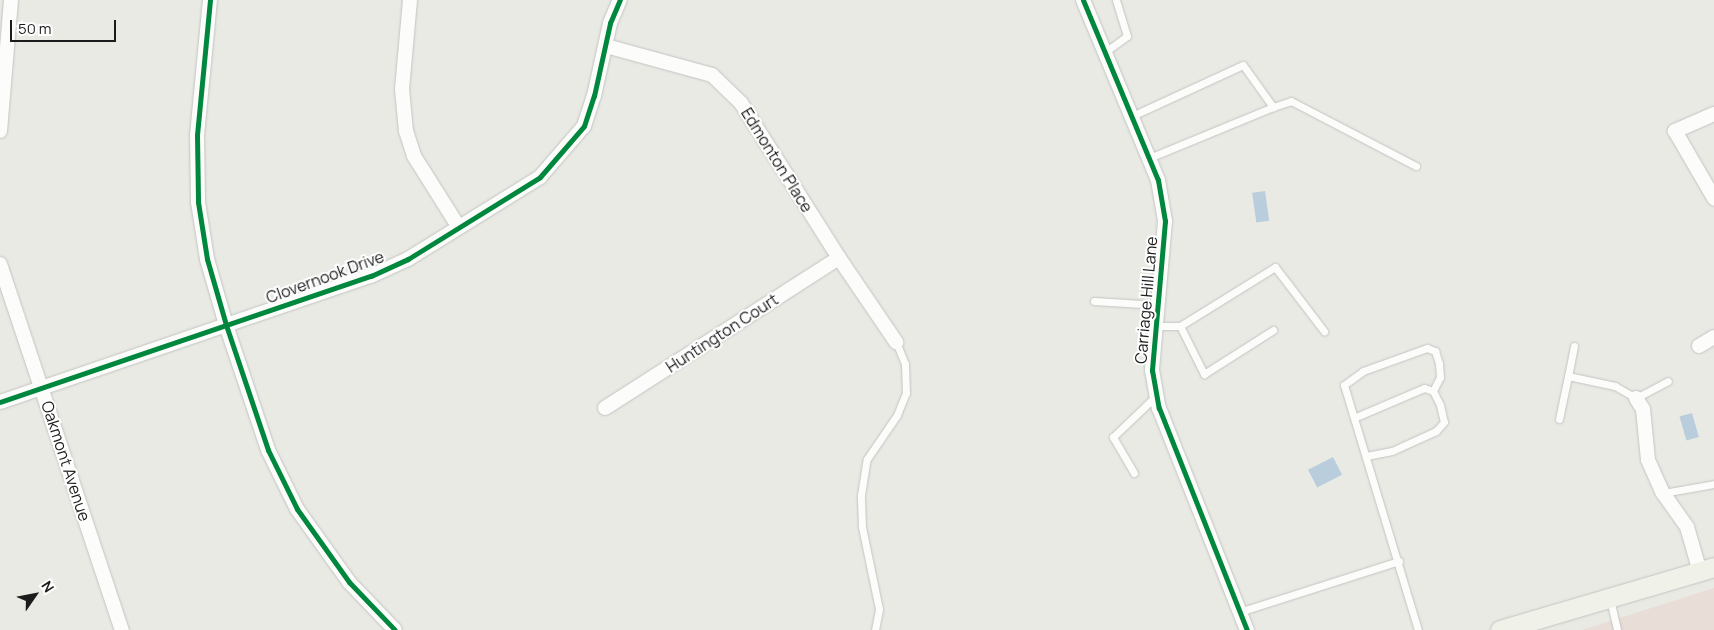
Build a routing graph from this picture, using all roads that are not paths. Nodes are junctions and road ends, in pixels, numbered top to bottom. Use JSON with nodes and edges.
{"nodes":[{"id":1,"x":11,"y":0,"type":"edge"},
{"id":2,"x":210,"y":0,"type":"edge"},
{"id":3,"x":410,"y":0,"type":"edge"},
{"id":4,"x":620,"y":0,"type":"edge"},
{"id":5,"x":1083,"y":0,"type":"edge"},
{"id":6,"x":1116,"y":0,"type":"edge"},
{"id":7,"x":606,"y":46,"type":"junction"},
{"id":8,"x":1105,"y":52,"type":"junction"},
{"id":9,"x":1273,"y":107,"type":"junction"},
{"id":10,"x":1714,"y":114,"type":"edge"},
{"id":11,"x":1132,"y":116,"type":"junction"},
{"id":12,"x":0,"y":131,"type":"edge"},
{"id":13,"x":1149,"y":158,"type":"junction"},
{"id":14,"x":1416,"y":166,"type":"dead end"},
{"id":15,"x":1714,"y":198,"type":"edge"},
{"id":16,"x":458,"y":226,"type":"junction"},
{"id":17,"x":839,"y":258,"type":"junction"},
{"id":18,"x":0,"y":264,"type":"edge"},
{"id":19,"x":1094,"y":301,"type":"dead end"},
{"id":20,"x":1159,"y":306,"type":"junction"},
{"id":21,"x":226,"y":325,"type":"junction"},
{"id":22,"x":1157,"y":326,"type":"junction"},
{"id":23,"x":1180,"y":326,"type":"junction"},
{"id":24,"x":1272,"y":330,"type":"dead end"},
{"id":25,"x":1324,"y":330,"type":"dead end"},
{"id":26,"x":1714,"y":337,"type":"edge"},
{"id":27,"x":896,"y":342,"type":"joint"},
{"id":28,"x":1574,"y":346,"type":"dead end"},
{"id":29,"x":1699,"y":346,"type":"dead end"},
{"id":30,"x":1568,"y":376,"type":"junction"},
{"id":31,"x":1668,"y":381,"type":"dead end"},
{"id":32,"x":41,"y":386,"type":"junction"},
{"id":33,"x":1433,"y":391,"type":"junction"},
{"id":34,"x":1157,"y":395,"type":"junction"},
{"id":35,"x":1636,"y":398,"type":"junction"},
{"id":36,"x":0,"y":402,"type":"edge"},
{"id":37,"x":606,"y":408,"type":"dead end"},
{"id":38,"x":1356,"y":417,"type":"junction"},
{"id":39,"x":1559,"y":419,"type":"dead end"},
{"id":40,"x":1367,"y":456,"type":"junction"},
{"id":41,"x":1134,"y":473,"type":"dead end"},
{"id":42,"x":1714,"y":484,"type":"edge"},
{"id":43,"x":1663,"y":494,"type":"junction"},
{"id":44,"x":1399,"y":561,"type":"junction"},
{"id":45,"x":1707,"y":570,"type":"edge"},
{"id":46,"x":1610,"y":598,"type":"junction"},
{"id":47,"x":1240,"y":612,"type":"junction"},
{"id":48,"x":122,"y":630,"type":"edge"},
{"id":49,"x":395,"y":630,"type":"edge"},
{"id":50,"x":875,"y":630,"type":"edge"},
{"id":51,"x":1247,"y":630,"type":"edge"},
{"id":52,"x":1418,"y":630,"type":"edge"},
{"id":53,"x":1500,"y":630,"type":"edge"},
{"id":54,"x":1617,"y":630,"type":"edge"}],
"edges":[{"from":1,"to":12,"type":"street"},
{"from":2,"to":21,"type":"street"},
{"from":3,"to":16,"type":"street"},
{"from":4,"to":7,"type":"street","name":"Clovernook Drive"},
{"from":5,"to":8,"type":"street","name":"Carriage Hill Lane"},
{"from":6,"to":8,"type":"lane"},
{"from":7,"to":16,"type":"street","name":"Clovernook Drive"},
{"from":7,"to":17,"type":"street","name":"Edmonton Place"},
{"from":8,"to":11,"type":"street","name":"Carriage Hill Lane"},
{"from":9,"to":11,"type":"lane"},
{"from":9,"to":13,"type":"lane"},
{"from":9,"to":14,"type":"lane"},
{"from":10,"to":15,"type":"street"},
{"from":11,"to":13,"type":"street","name":"Carriage Hill Lane"},
{"from":13,"to":20,"type":"street","name":"Carriage Hill Lane"},
{"from":16,"to":21,"type":"street","name":"Clovernook Drive"},
{"from":17,"to":27,"type":"street","name":"Edmonton Place"},
{"from":17,"to":37,"type":"street","name":"Huntington Court"},
{"from":18,"to":32,"type":"street","name":"Oakmont Avenue"},
{"from":19,"to":20,"type":"lane"},
{"from":20,"to":22,"type":"street","name":"Carriage Hill Lane"},
{"from":21,"to":32,"type":"street","name":"Clovernook Drive"},
{"from":21,"to":49,"type":"street"},
{"from":22,"to":23,"type":"lane"},
{"from":22,"to":34,"type":"street","name":"Carriage Hill Lane"},
{"from":23,"to":24,"type":"lane"},
{"from":23,"to":25,"type":"lane"},
{"from":26,"to":29,"type":"street"},
{"from":27,"to":50,"type":"lane"},
{"from":28,"to":30,"type":"lane"},
{"from":30,"to":35,"type":"lane"},
{"from":30,"to":39,"type":"lane"},
{"from":31,"to":35,"type":"lane"},
{"from":32,"to":36,"type":"street","name":"Clovernook Drive"},
{"from":32,"to":48,"type":"street","name":"Oakmont Avenue"},
{"from":33,"to":38,"type":"lane"},
{"from":33,"to":38,"type":"lane"},
{"from":33,"to":40,"type":"lane"},
{"from":34,"to":41,"type":"lane"},
{"from":34,"to":47,"type":"street","name":"Carriage Hill Lane"},
{"from":35,"to":43,"type":"street"},
{"from":38,"to":40,"type":"lane"},
{"from":40,"to":44,"type":"lane"},
{"from":42,"to":43,"type":"lane"},
{"from":43,"to":45,"type":"street"},
{"from":44,"to":47,"type":"lane"},
{"from":44,"to":52,"type":"lane"},
{"from":45,"to":46,"type":"main road"},
{"from":46,"to":53,"type":"main road"},
{"from":46,"to":54,"type":"lane"},
{"from":47,"to":51,"type":"street","name":"Carriage Hill Lane"}]}
